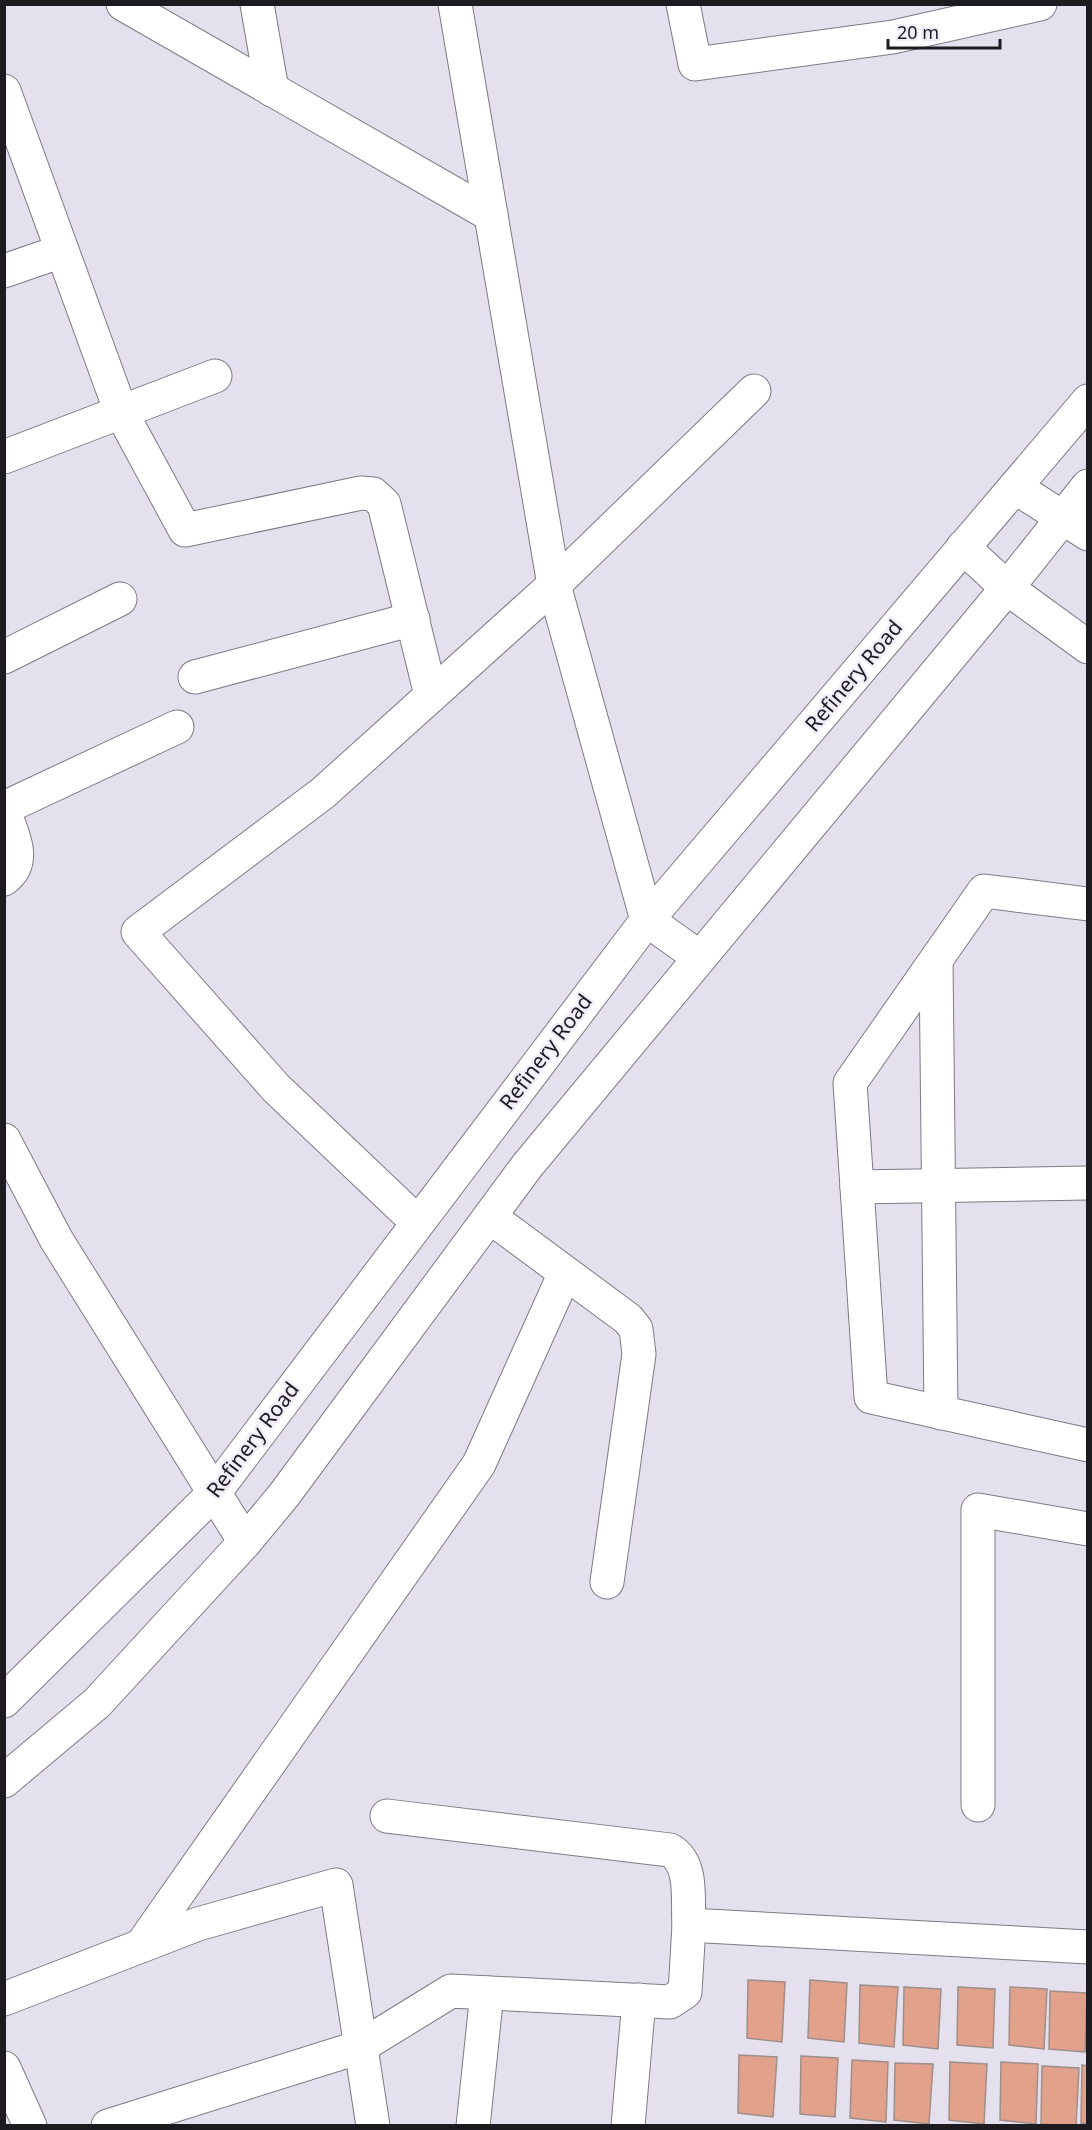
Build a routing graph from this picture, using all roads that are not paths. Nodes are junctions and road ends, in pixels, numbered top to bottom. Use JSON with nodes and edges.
{"nodes":[{"id":1,"x":123,"y":4,"type":"edge"},
{"id":2,"x":256,"y":4,"type":"edge"},
{"id":3,"x":455,"y":4,"type":"edge"},
{"id":4,"x":683,"y":4,"type":"edge"},
{"id":5,"x":1040,"y":4,"type":"edge"},
{"id":6,"x":272,"y":90,"type":"junction"},
{"id":7,"x":4,"y":91,"type":"edge"},
{"id":8,"x":491,"y":215,"type":"junction"},
{"id":9,"x":62,"y":251,"type":"junction"},
{"id":10,"x":4,"y":271,"type":"edge"},
{"id":11,"x":215,"y":376,"type":"dead end"},
{"id":12,"x":754,"y":392,"type":"dead end"},
{"id":13,"x":1088,"y":401,"type":"edge"},
{"id":14,"x":121,"y":412,"type":"junction"},
{"id":15,"x":4,"y":457,"type":"edge"},
{"id":16,"x":1088,"y":486,"type":"edge"},
{"id":17,"x":1015,"y":487,"type":"junction"},
{"id":18,"x":1074,"y":526,"type":"edge"},
{"id":19,"x":963,"y":547,"type":"junction"},
{"id":20,"x":554,"y":585,"type":"junction"},
{"id":21,"x":1007,"y":588,"type":"junction"},
{"id":22,"x":120,"y":599,"type":"dead end"},
{"id":23,"x":412,"y":619,"type":"junction"},
{"id":24,"x":1088,"y":647,"type":"edge"},
{"id":25,"x":4,"y":657,"type":"edge"},
{"id":26,"x":195,"y":677,"type":"dead end"},
{"id":27,"x":431,"y":695,"type":"junction"},
{"id":28,"x":177,"y":727,"type":"dead end"},
{"id":29,"x":4,"y":809,"type":"edge"},
{"id":30,"x":4,"y":879,"type":"edge"},
{"id":31,"x":1088,"y":904,"type":"edge"},
{"id":32,"x":647,"y":920,"type":"junction"},
{"id":33,"x":699,"y":957,"type":"junction"},
{"id":34,"x":936,"y":960,"type":"junction"},
{"id":35,"x":9,"y":1160,"type":"edge"},
{"id":36,"x":1088,"y":1183,"type":"edge"},
{"id":37,"x":938,"y":1186,"type":"junction"},
{"id":38,"x":857,"y":1187,"type":"junction"},
{"id":39,"x":490,"y":1216,"type":"junction"},
{"id":40,"x":417,"y":1222,"type":"junction"},
{"id":41,"x":565,"y":1273,"type":"junction"},
{"id":42,"x":941,"y":1413,"type":"junction"},
{"id":43,"x":1088,"y":1445,"type":"edge"},
{"id":44,"x":214,"y":1493,"type":"junction"},
{"id":45,"x":1088,"y":1529,"type":"edge"},
{"id":46,"x":245,"y":1542,"type":"junction"},
{"id":47,"x":607,"y":1582,"type":"dead end"},
{"id":48,"x":4,"y":1701,"type":"edge"},
{"id":49,"x":4,"y":1781,"type":"edge"},
{"id":50,"x":978,"y":1805,"type":"dead end"},
{"id":51,"x":387,"y":1816,"type":"dead end"},
{"id":52,"x":689,"y":1925,"type":"junction"},
{"id":53,"x":141,"y":1946,"type":"junction"},
{"id":54,"x":1088,"y":1947,"type":"edge"},
{"id":55,"x":487,"y":1993,"type":"junction"},
{"id":56,"x":4,"y":1999,"type":"edge"},
{"id":57,"x":639,"y":2000,"type":"junction"},
{"id":58,"x":360,"y":2047,"type":"junction"},
{"id":59,"x":4,"y":2068,"type":"edge"},
{"id":60,"x":30,"y":2126,"type":"edge"},
{"id":61,"x":108,"y":2126,"type":"edge"},
{"id":62,"x":373,"y":2126,"type":"edge"},
{"id":63,"x":473,"y":2126,"type":"edge"},
{"id":64,"x":628,"y":2126,"type":"edge"}],
"edges":[{"from":1,"to":6,"type":"street"},
{"from":2,"to":6,"type":"street"},
{"from":3,"to":8,"type":"street"},
{"from":4,"to":5,"type":"street"},
{"from":6,"to":8,"type":"street"},
{"from":7,"to":9,"type":"street"},
{"from":8,"to":20,"type":"street"},
{"from":9,"to":10,"type":"street"},
{"from":9,"to":14,"type":"street"},
{"from":11,"to":14,"type":"street"},
{"from":12,"to":20,"type":"street"},
{"from":13,"to":17,"type":"street","name":"Refinery Road"},
{"from":14,"to":15,"type":"street"},
{"from":14,"to":23,"type":"street"},
{"from":16,"to":18,"type":"street"},
{"from":17,"to":18,"type":"street"},
{"from":17,"to":19,"type":"street","name":"Refinery Road"},
{"from":18,"to":21,"type":"street"},
{"from":19,"to":21,"type":"street"},
{"from":19,"to":32,"type":"street","name":"Refinery Road"},
{"from":20,"to":27,"type":"street"},
{"from":20,"to":32,"type":"street"},
{"from":21,"to":24,"type":"street"},
{"from":21,"to":33,"type":"street"},
{"from":22,"to":25,"type":"street"},
{"from":23,"to":26,"type":"street"},
{"from":23,"to":27,"type":"street"},
{"from":27,"to":40,"type":"street"},
{"from":28,"to":29,"type":"street"},
{"from":29,"to":30,"type":"street"},
{"from":31,"to":34,"type":"street"},
{"from":32,"to":33,"type":"street"},
{"from":32,"to":40,"type":"street","name":"Refinery Road"},
{"from":33,"to":39,"type":"street"},
{"from":34,"to":37,"type":"street"},
{"from":34,"to":38,"type":"street"},
{"from":35,"to":44,"type":"street"},
{"from":36,"to":37,"type":"street"},
{"from":37,"to":38,"type":"street"},
{"from":37,"to":42,"type":"street"},
{"from":38,"to":42,"type":"street"},
{"from":39,"to":41,"type":"street"},
{"from":39,"to":46,"type":"street"},
{"from":40,"to":44,"type":"street","name":"Refinery Road"},
{"from":41,"to":47,"type":"street"},
{"from":41,"to":53,"type":"street"},
{"from":42,"to":43,"type":"street"},
{"from":44,"to":46,"type":"street"},
{"from":44,"to":48,"type":"street","name":"Refinery Road"},
{"from":45,"to":50,"type":"street"},
{"from":46,"to":49,"type":"street"},
{"from":51,"to":52,"type":"street"},
{"from":52,"to":54,"type":"street"},
{"from":52,"to":57,"type":"street"},
{"from":53,"to":56,"type":"street"},
{"from":53,"to":58,"type":"street"},
{"from":55,"to":57,"type":"street"},
{"from":55,"to":58,"type":"street"},
{"from":55,"to":63,"type":"street"},
{"from":57,"to":64,"type":"street"},
{"from":58,"to":61,"type":"street"},
{"from":58,"to":62,"type":"street"},
{"from":59,"to":60,"type":"street"}]}
